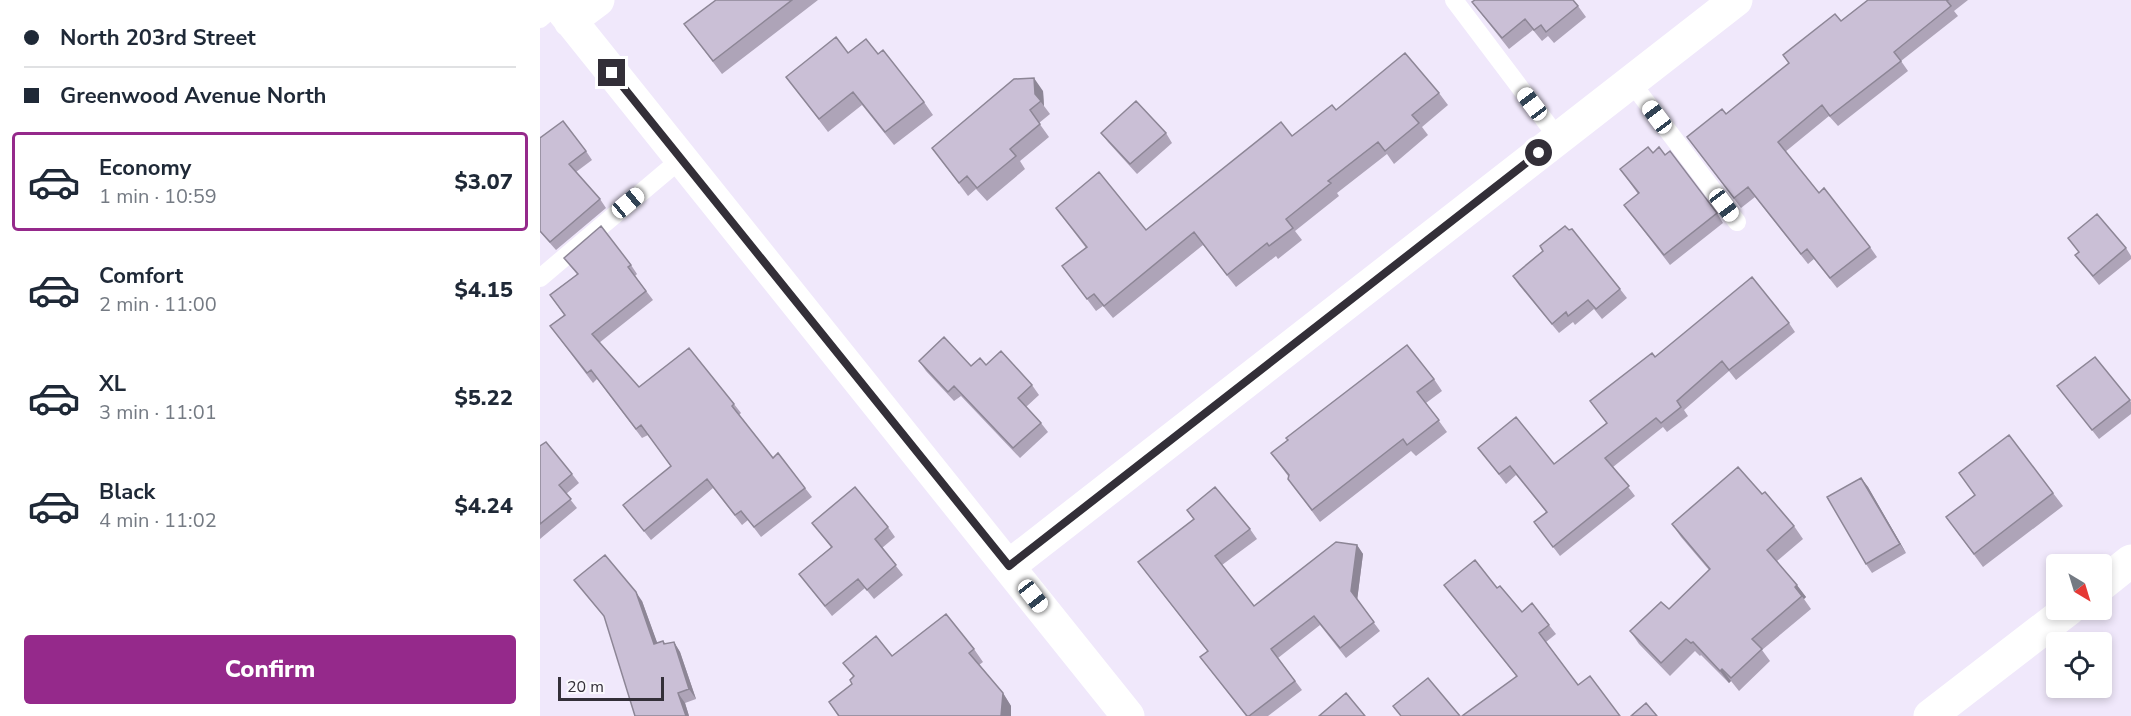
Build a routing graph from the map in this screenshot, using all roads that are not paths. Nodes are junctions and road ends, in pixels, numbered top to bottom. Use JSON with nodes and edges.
{"nodes":[{"id":1,"x":598,"y":0,"type":"edge"},
{"id":2,"x":1454,"y":0,"type":"edge"},
{"id":3,"x":1736,"y":0,"type":"edge"},
{"id":4,"x":555,"y":11,"type":"edge"},
{"id":5,"x":1623,"y":88,"type":"junction"},
{"id":6,"x":1558,"y":138,"type":"junction"},
{"id":7,"x":681,"y":159,"type":"junction"},
{"id":8,"x":1737,"y":222,"type":"dead end"},
{"id":9,"x":540,"y":278,"type":"edge"},
{"id":10,"x":2131,"y":561,"type":"edge"},
{"id":11,"x":1009,"y":566,"type":"junction"},
{"id":12,"x":2112,"y":576,"type":"edge"},
{"id":13,"x":2055,"y":620,"type":"edge"},
{"id":14,"x":1128,"y":716,"type":"edge"},
{"id":15,"x":1930,"y":716,"type":"edge"}],
"edges":[{"from":1,"to":4,"type":"street"},
{"from":2,"to":6,"type":"lane"},
{"from":3,"to":5,"type":"street"},
{"from":4,"to":7,"type":"street"},
{"from":5,"to":6,"type":"street"},
{"from":5,"to":8,"type":"lane"},
{"from":6,"to":11,"type":"street"},
{"from":7,"to":9,"type":"lane"},
{"from":7,"to":11,"type":"street"},
{"from":10,"to":12,"type":"street"},
{"from":11,"to":14,"type":"street"},
{"from":13,"to":15,"type":"street"}]}
